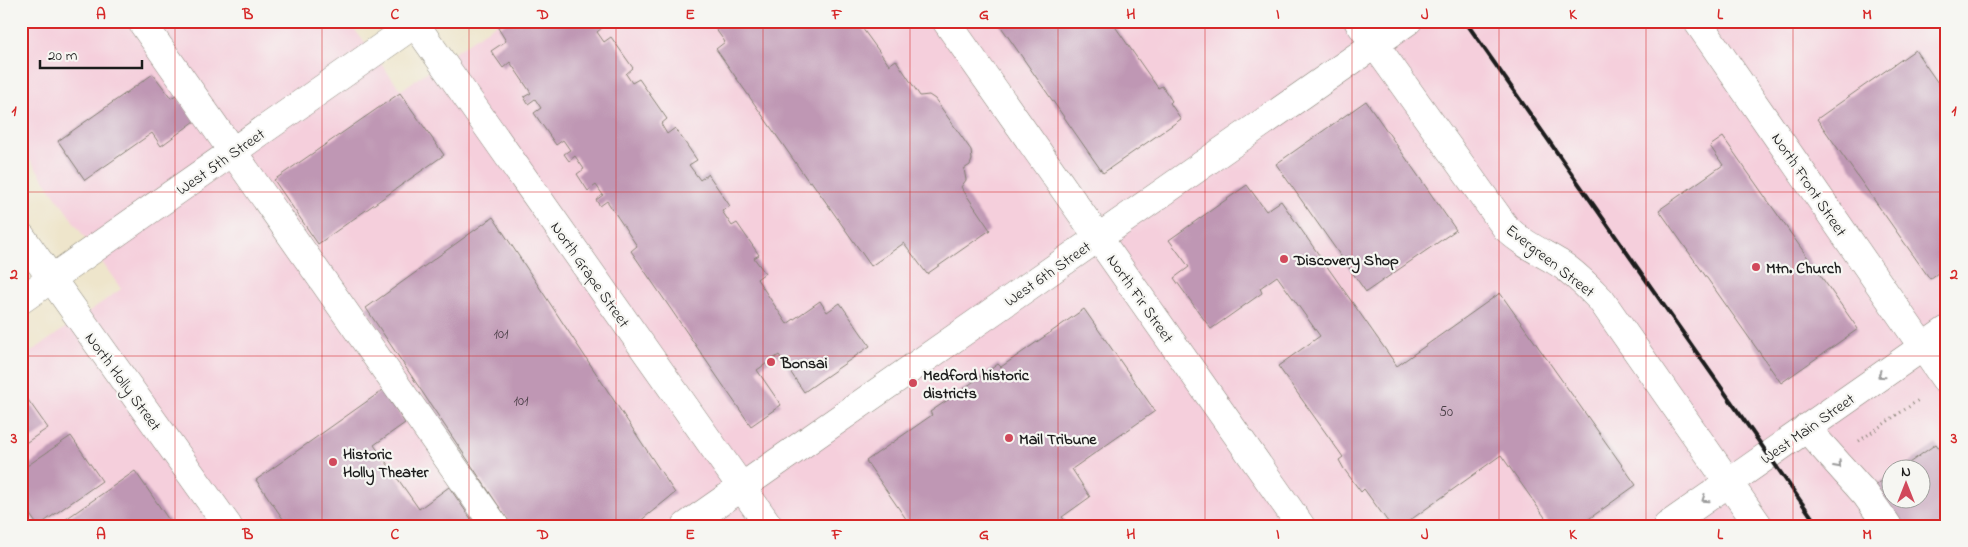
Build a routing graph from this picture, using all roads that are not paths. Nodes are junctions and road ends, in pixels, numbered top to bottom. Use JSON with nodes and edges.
{"nodes":[{"id":1,"x":141,"y":21,"type":"edge"},
{"id":2,"x":946,"y":21,"type":"edge"},
{"id":3,"x":1358,"y":21,"type":"edge"},
{"id":4,"x":1408,"y":21,"type":"edge"},
{"id":5,"x":1697,"y":21,"type":"edge"},
{"id":6,"x":416,"y":22,"type":"edge"},
{"id":7,"x":1374,"y":45,"type":"junction"},
{"id":8,"x":232,"y":152,"type":"junction"},
{"id":9,"x":21,"y":236,"type":"edge"},
{"id":10,"x":1098,"y":238,"type":"junction"},
{"id":11,"x":51,"y":279,"type":"junction"},
{"id":12,"x":21,"y":300,"type":"edge"},
{"id":13,"x":1947,"y":330,"type":"edge"},
{"id":14,"x":1921,"y":348,"type":"junction"},
{"id":15,"x":1947,"y":382,"type":"edge"},
{"id":16,"x":1806,"y":428,"type":"junction"},
{"id":17,"x":1729,"y":482,"type":"junction"},
{"id":18,"x":741,"y":487,"type":"junction"},
{"id":19,"x":228,"y":526,"type":"edge"},
{"id":20,"x":495,"y":526,"type":"edge"},
{"id":21,"x":686,"y":526,"type":"edge"},
{"id":22,"x":769,"y":526,"type":"edge"},
{"id":23,"x":1301,"y":526,"type":"edge"},
{"id":24,"x":1667,"y":526,"type":"edge"},
{"id":25,"x":1759,"y":526,"type":"edge"},
{"id":26,"x":1888,"y":526,"type":"edge"}],
"edges":[{"from":1,"to":8,"type":"street"},
{"from":2,"to":10,"type":"street","name":"North Fir Street"},
{"from":3,"to":7,"type":"street","name":"Evergreen Street"},
{"from":4,"to":7,"type":"street","name":"West 6th Street"},
{"from":5,"to":14,"type":"street","name":"North Front Street"},
{"from":6,"to":8,"type":"street","name":"West 5th Street"},
{"from":6,"to":18,"type":"street","name":"North Grape Street"},
{"from":7,"to":10,"type":"street","name":"West 6th Street"},
{"from":7,"to":17,"type":"street","name":"Evergreen Street"},
{"from":8,"to":11,"type":"street","name":"West 5th Street"},
{"from":8,"to":20,"type":"street"},
{"from":9,"to":11,"type":"street","name":"North Holly Street"},
{"from":10,"to":18,"type":"street","name":"West 6th Street"},
{"from":10,"to":23,"type":"street","name":"North Fir Street"},
{"from":11,"to":12,"type":"street","name":"West 5th Street"},
{"from":11,"to":19,"type":"street","name":"North Holly Street"},
{"from":13,"to":14,"type":"street","name":"West Main Street"},
{"from":14,"to":15,"type":"street","name":"North Front Street"},
{"from":14,"to":16,"type":"street","name":"West Main Street","one_way":true},
{"from":16,"to":17,"type":"street","name":"West Main Street"},
{"from":16,"to":26,"type":"street","one_way":true},
{"from":17,"to":24,"type":"street","name":"West Main Street","one_way":true},
{"from":17,"to":25,"type":"street","name":"Evergreen Street"},
{"from":18,"to":21,"type":"street","name":"West 6th Street"},
{"from":18,"to":22,"type":"street","name":"North Grape Street"}]}
